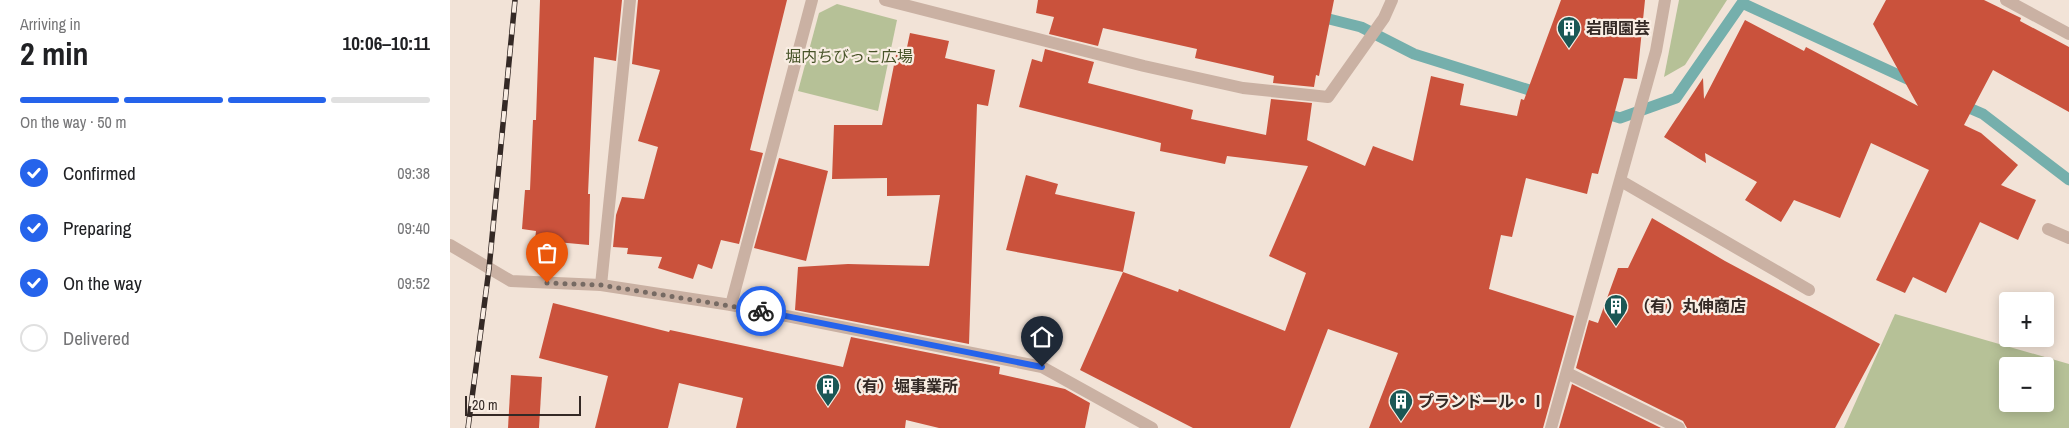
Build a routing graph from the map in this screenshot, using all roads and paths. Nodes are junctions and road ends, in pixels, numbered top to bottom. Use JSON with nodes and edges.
{"nodes":[{"id":1,"x":630,"y":0,"type":"edge"},
{"id":2,"x":812,"y":0,"type":"edge"},
{"id":3,"x":885,"y":0,"type":"edge"},
{"id":4,"x":1392,"y":0,"type":"edge"},
{"id":5,"x":1665,"y":0,"type":"edge"},
{"id":6,"x":2006,"y":0,"type":"edge"},
{"id":7,"x":2069,"y":34,"type":"edge"},
{"id":8,"x":1621,"y":180,"type":"junction"},
{"id":9,"x":2048,"y":230,"type":"dead end"},
{"id":10,"x":2069,"y":238,"type":"edge"},
{"id":11,"x":450,"y":244,"type":"edge"},
{"id":12,"x":601,"y":285,"type":"junction"},
{"id":13,"x":1810,"y":290,"type":"dead end"},
{"id":14,"x":731,"y":305,"type":"junction"},
{"id":15,"x":1567,"y":373,"type":"junction"},
{"id":16,"x":1152,"y":428,"type":"edge"},
{"id":17,"x":1551,"y":428,"type":"edge"},
{"id":18,"x":1679,"y":428,"type":"edge"}],
"edges":[{"from":1,"to":12,"type":"street"},
{"from":2,"to":14,"type":"street"},
{"from":3,"to":4,"type":"street"},
{"from":5,"to":8,"type":"street"},
{"from":6,"to":7,"type":"street"},
{"from":8,"to":13,"type":"street"},
{"from":8,"to":15,"type":"street"},
{"from":9,"to":10,"type":"street"},
{"from":11,"to":12,"type":"street"},
{"from":12,"to":14,"type":"street"},
{"from":14,"to":16,"type":"street"},
{"from":15,"to":17,"type":"street"},
{"from":15,"to":18,"type":"street"}]}
